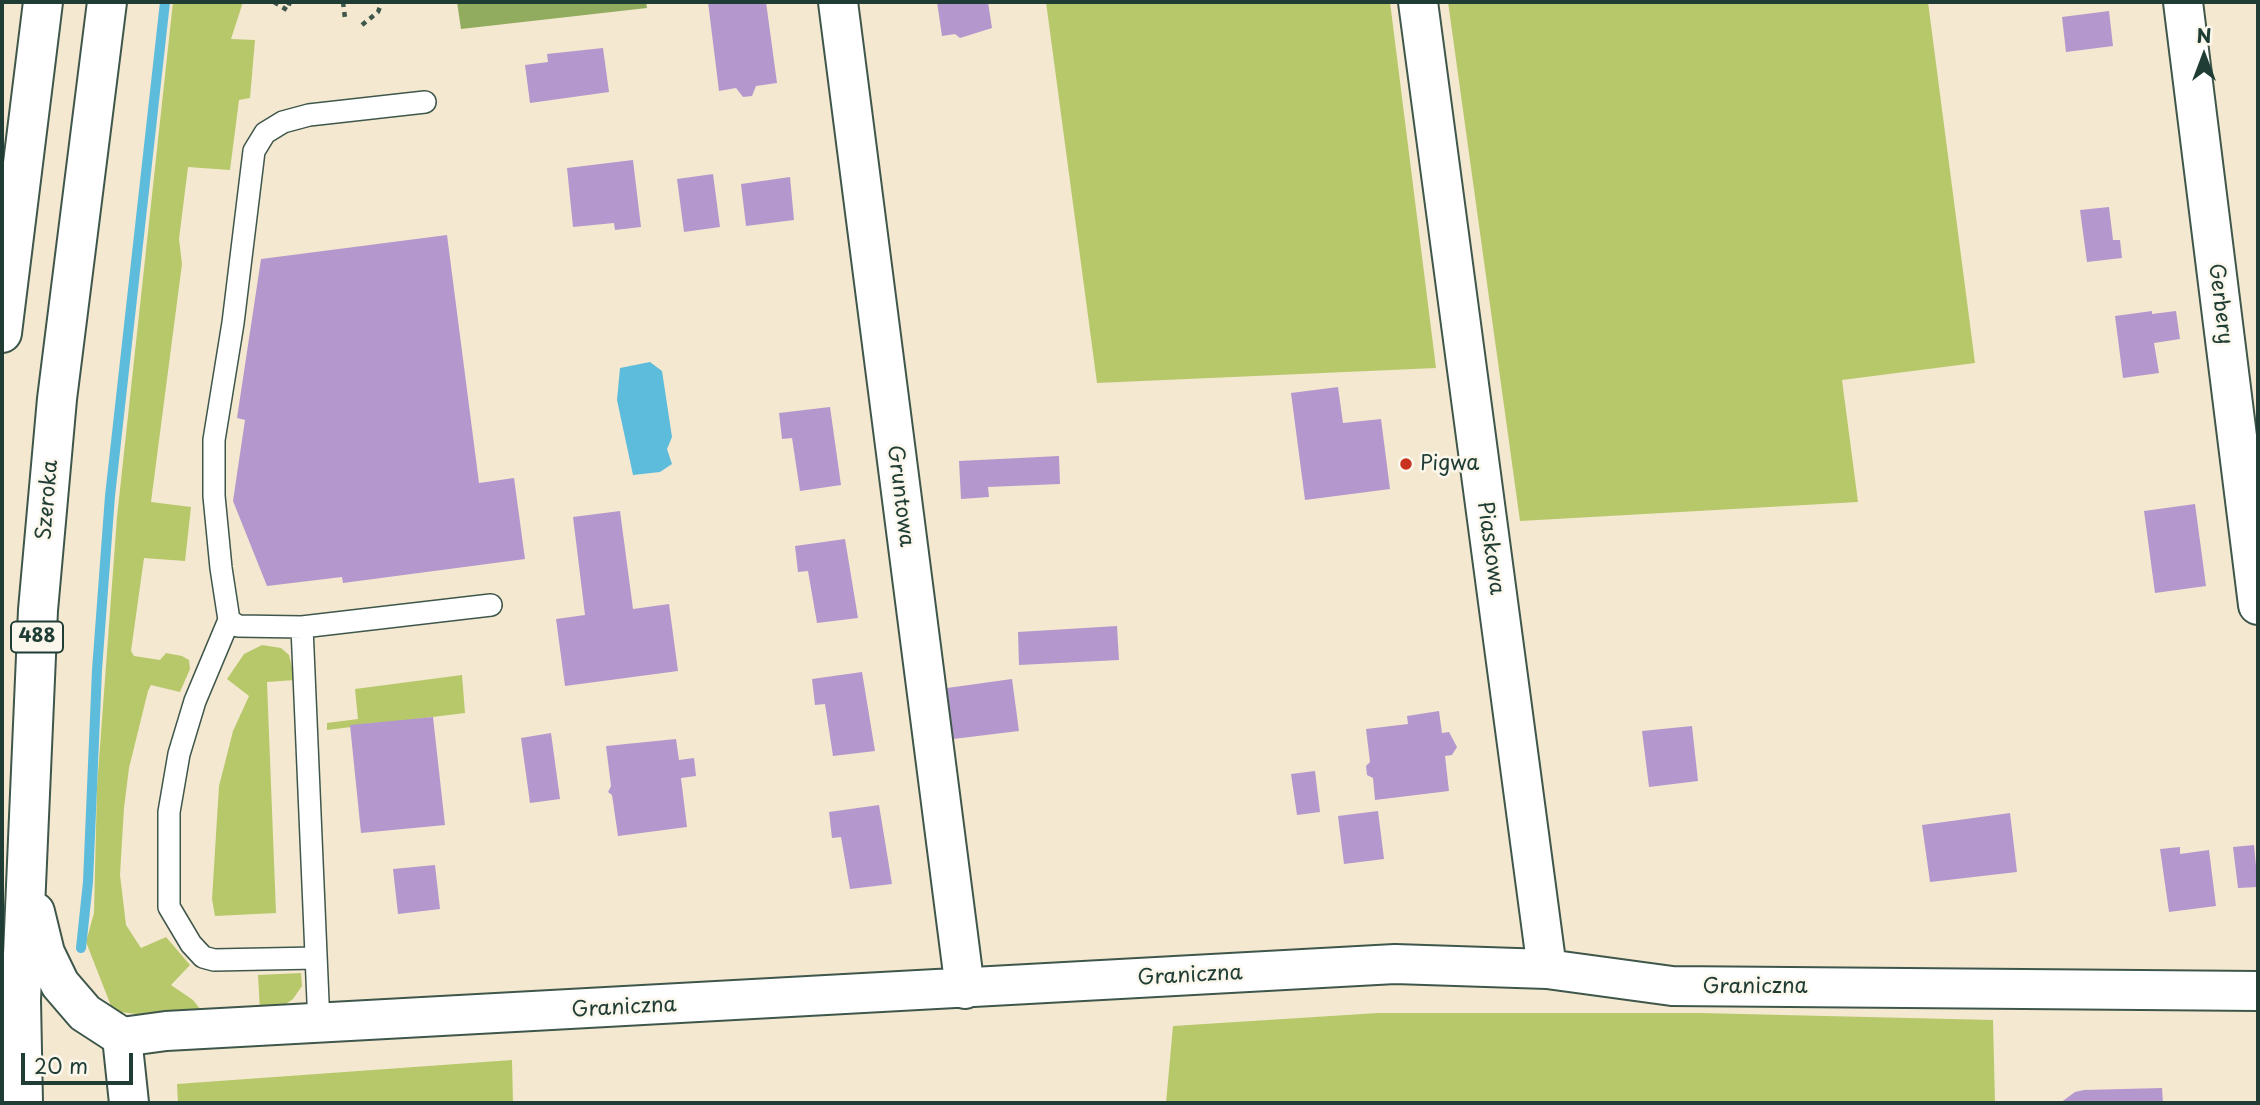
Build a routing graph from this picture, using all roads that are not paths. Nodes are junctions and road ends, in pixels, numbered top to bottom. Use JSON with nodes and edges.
{"nodes":[{"id":1,"x":43,"y":2,"type":"edge"},
{"id":2,"x":107,"y":2,"type":"edge"},
{"id":3,"x":838,"y":2,"type":"edge"},
{"id":4,"x":1418,"y":2,"type":"edge"},
{"id":5,"x":2183,"y":2,"type":"edge"},
{"id":6,"x":425,"y":102,"type":"dead end"},
{"id":7,"x":2,"y":332,"type":"edge"},
{"id":8,"x":491,"y":605,"type":"dead end"},
{"id":9,"x":2258,"y":605,"type":"edge"},
{"id":10,"x":229,"y":620,"type":"junction"},
{"id":11,"x":302,"y":626,"type":"junction"},
{"id":12,"x":26,"y":875,"type":"junction"},
{"id":13,"x":316,"y":958,"type":"junction"},
{"id":14,"x":1547,"y":969,"type":"junction"},
{"id":15,"x":965,"y":989,"type":"junction"},
{"id":16,"x":2258,"y":991,"type":"edge"},
{"id":17,"x":319,"y":1025,"type":"junction"},
{"id":18,"x":122,"y":1037,"type":"junction"},
{"id":19,"x":23,"y":1103,"type":"edge"},
{"id":20,"x":129,"y":1103,"type":"edge"}],
"edges":[{"from":1,"to":7,"type":"street"},
{"from":2,"to":12,"type":"street","name":"Szeroka","number":"488"},
{"from":3,"to":15,"type":"street","name":"Gruntowa"},
{"from":4,"to":14,"type":"street","name":"Piaskowa"},
{"from":5,"to":9,"type":"street","name":"Gerbery"},
{"from":6,"to":10,"type":"lane"},
{"from":8,"to":11,"type":"lane"},
{"from":10,"to":11,"type":"lane"},
{"from":10,"to":13,"type":"lane"},
{"from":11,"to":13,"type":"lane"},
{"from":12,"to":18,"type":"street"},
{"from":12,"to":19,"type":"street","name":"Szeroka","number":"488"},
{"from":13,"to":17,"type":"lane"},
{"from":14,"to":15,"type":"street","name":"Graniczna"},
{"from":14,"to":16,"type":"street","name":"Graniczna"},
{"from":15,"to":17,"type":"street","name":"Graniczna"},
{"from":17,"to":18,"type":"street","name":"Graniczna"},
{"from":18,"to":20,"type":"street"}]}
